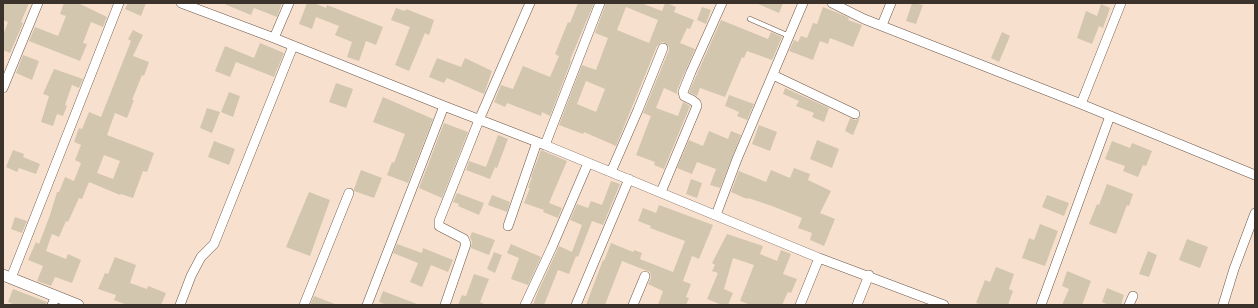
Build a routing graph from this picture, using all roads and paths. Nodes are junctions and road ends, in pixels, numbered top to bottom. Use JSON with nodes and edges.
{"nodes":[{"id":1,"x":38,"y":3,"type":"edge"},
{"id":2,"x":119,"y":3,"type":"edge"},
{"id":3,"x":181,"y":3,"type":"edge"},
{"id":4,"x":289,"y":3,"type":"edge"},
{"id":5,"x":530,"y":3,"type":"edge"},
{"id":6,"x":600,"y":3,"type":"edge"},
{"id":7,"x":722,"y":3,"type":"edge"},
{"id":8,"x":803,"y":3,"type":"edge"},
{"id":9,"x":832,"y":3,"type":"edge"},
{"id":10,"x":891,"y":3,"type":"edge"},
{"id":11,"x":1121,"y":3,"type":"edge"},
{"id":12,"x":750,"y":19,"type":"dead end"},
{"id":13,"x":882,"y":25,"type":"junction"},
{"id":14,"x":789,"y":36,"type":"junction"},
{"id":15,"x":274,"y":38,"type":"junction"},
{"id":16,"x":293,"y":46,"type":"junction"},
{"id":17,"x":663,"y":48,"type":"dead end"},
{"id":18,"x":773,"y":75,"type":"junction"},
{"id":19,"x":3,"y":88,"type":"edge"},
{"id":20,"x":1081,"y":104,"type":"junction"},
{"id":21,"x":444,"y":106,"type":"junction"},
{"id":22,"x":855,"y":114,"type":"dead end"},
{"id":23,"x":1110,"y":116,"type":"junction"},
{"id":24,"x":479,"y":120,"type":"junction"},
{"id":25,"x":541,"y":143,"type":"junction"},
{"id":26,"x":588,"y":163,"type":"junction"},
{"id":27,"x":611,"y":172,"type":"junction"},
{"id":28,"x":1255,"y":175,"type":"edge"},
{"id":29,"x":629,"y":179,"type":"junction"},
{"id":30,"x":661,"y":192,"type":"junction"},
{"id":31,"x":349,"y":193,"type":"dead end"},
{"id":32,"x":1255,"y":212,"type":"edge"},
{"id":33,"x":716,"y":215,"type":"junction"},
{"id":34,"x":508,"y":226,"type":"dead end"},
{"id":35,"x":819,"y":258,"type":"junction"},
{"id":36,"x":869,"y":275,"type":"junction"},
{"id":37,"x":7,"y":276,"type":"edge"},
{"id":38,"x":645,"y":276,"type":"dead end"},
{"id":39,"x":1133,"y":296,"type":"dead end"},
{"id":40,"x":54,"y":300,"type":"edge"},
{"id":41,"x":78,"y":305,"type":"edge"},
{"id":42,"x":180,"y":305,"type":"edge"},
{"id":43,"x":304,"y":305,"type":"edge"},
{"id":44,"x":367,"y":305,"type":"edge"},
{"id":45,"x":445,"y":305,"type":"edge"},
{"id":46,"x":525,"y":305,"type":"edge"},
{"id":47,"x":576,"y":305,"type":"edge"},
{"id":48,"x":633,"y":305,"type":"edge"},
{"id":49,"x":800,"y":305,"type":"edge"},
{"id":50,"x":857,"y":305,"type":"edge"},
{"id":51,"x":944,"y":305,"type":"edge"},
{"id":52,"x":1041,"y":305,"type":"edge"},
{"id":53,"x":1129,"y":305,"type":"edge"},
{"id":54,"x":1223,"y":305,"type":"edge"}],
"edges":[{"from":1,"to":19,"type":"street"},
{"from":2,"to":37,"type":"street"},
{"from":3,"to":15,"type":"street"},
{"from":4,"to":15,"type":"street"},
{"from":5,"to":24,"type":"street"},
{"from":6,"to":25,"type":"street"},
{"from":7,"to":30,"type":"street"},
{"from":8,"to":14,"type":"street"},
{"from":9,"to":13,"type":"street"},
{"from":10,"to":13,"type":"street"},
{"from":11,"to":20,"type":"street"},
{"from":12,"to":14,"type":"lane"},
{"from":13,"to":20,"type":"street"},
{"from":14,"to":18,"type":"street"},
{"from":15,"to":16,"type":"street"},
{"from":16,"to":21,"type":"street"},
{"from":16,"to":42,"type":"street"},
{"from":17,"to":27,"type":"street"},
{"from":18,"to":22,"type":"street"},
{"from":18,"to":33,"type":"street"},
{"from":20,"to":23,"type":"street"},
{"from":21,"to":24,"type":"street"},
{"from":21,"to":44,"type":"street"},
{"from":23,"to":28,"type":"street"},
{"from":23,"to":52,"type":"street"},
{"from":24,"to":25,"type":"street"},
{"from":24,"to":45,"type":"street"},
{"from":25,"to":26,"type":"street"},
{"from":25,"to":34,"type":"street"},
{"from":26,"to":27,"type":"street"},
{"from":26,"to":46,"type":"street"},
{"from":27,"to":29,"type":"street"},
{"from":29,"to":30,"type":"street"},
{"from":29,"to":47,"type":"street"},
{"from":30,"to":33,"type":"street"},
{"from":31,"to":43,"type":"street"},
{"from":32,"to":54,"type":"street"},
{"from":33,"to":35,"type":"street"},
{"from":35,"to":36,"type":"street"},
{"from":35,"to":49,"type":"street"},
{"from":36,"to":50,"type":"street"},
{"from":36,"to":51,"type":"street"},
{"from":37,"to":40,"type":"street"},
{"from":38,"to":48,"type":"street"},
{"from":39,"to":53,"type":"street"},
{"from":40,"to":41,"type":"street"}]}
